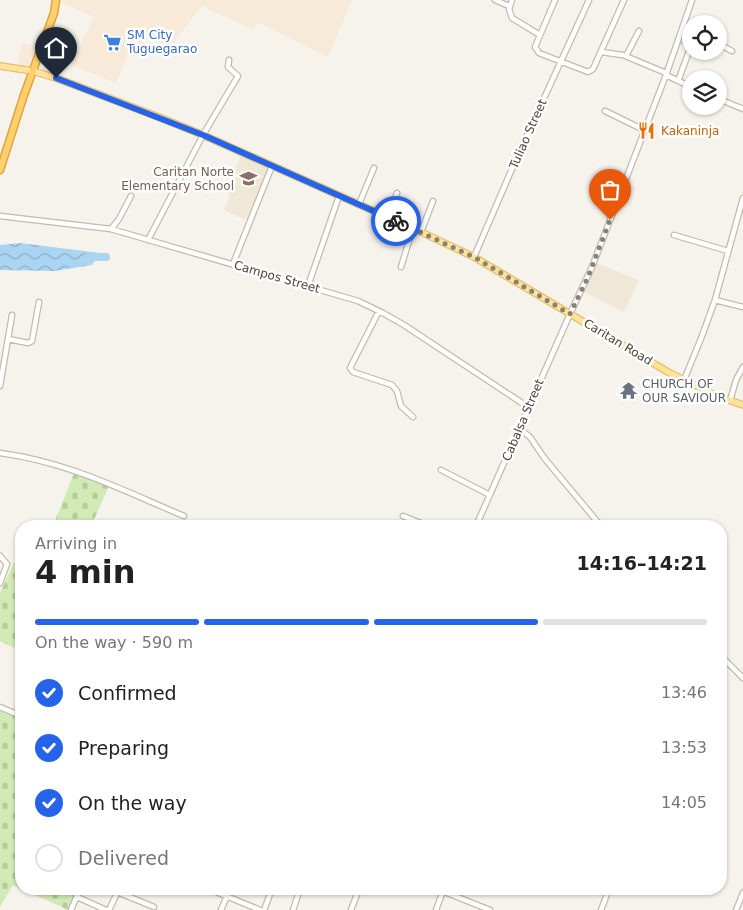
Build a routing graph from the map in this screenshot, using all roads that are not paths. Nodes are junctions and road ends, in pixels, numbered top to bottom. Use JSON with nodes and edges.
{"nodes":[{"id":1,"x":56,"y":0,"type":"edge"},
{"id":2,"x":495,"y":0,"type":"edge"},
{"id":3,"x":512,"y":0,"type":"edge"},
{"id":4,"x":555,"y":0,"type":"edge"},
{"id":5,"x":589,"y":0,"type":"edge"},
{"id":6,"x":624,"y":0,"type":"edge"},
{"id":7,"x":692,"y":0,"type":"edge"},
{"id":8,"x":509,"y":6,"type":"junction"},
{"id":9,"x":639,"y":31,"type":"dead end"},
{"id":10,"x":540,"y":35,"type":"junction"},
{"id":11,"x":727,"y":48,"type":"edge"},
{"id":12,"x":732,"y":51,"type":"dead end"},
{"id":13,"x":600,"y":52,"type":"junction"},
{"id":14,"x":626,"y":56,"type":"junction"},
{"id":15,"x":229,"y":60,"type":"dead end"},
{"id":16,"x":686,"y":60,"type":"edge"},
{"id":17,"x":561,"y":62,"type":"junction"},
{"id":18,"x":0,"y":66,"type":"edge"},
{"id":19,"x":33,"y":71,"type":"junction"},
{"id":20,"x":666,"y":74,"type":"junction"},
{"id":21,"x":678,"y":81,"type":"junction"},
{"id":22,"x":682,"y":83,"type":"edge"},
{"id":23,"x":727,"y":103,"type":"edge"},
{"id":24,"x":743,"y":110,"type":"edge"},
{"id":25,"x":606,"y":112,"type":"dead end"},
{"id":26,"x":644,"y":130,"type":"junction"},
{"id":27,"x":203,"y":135,"type":"junction"},
{"id":28,"x":272,"y":166,"type":"junction"},
{"id":29,"x":374,"y":168,"type":"dead end"},
{"id":30,"x":0,"y":170,"type":"edge"},
{"id":31,"x":397,"y":193,"type":"dead end"},
{"id":32,"x":131,"y":196,"type":"dead end"},
{"id":33,"x":339,"y":196,"type":"junction"},
{"id":34,"x":743,"y":198,"type":"edge"},
{"id":35,"x":433,"y":202,"type":"dead end"},
{"id":36,"x":359,"y":204,"type":"junction"},
{"id":37,"x":0,"y":216,"type":"edge"},
{"id":38,"x":386,"y":216,"type":"junction"},
{"id":39,"x":413,"y":228,"type":"junction"},
{"id":40,"x":111,"y":229,"type":"junction"},
{"id":41,"x":421,"y":232,"type":"junction"},
{"id":42,"x":674,"y":235,"type":"dead end"},
{"id":43,"x":148,"y":240,"type":"junction"},
{"id":44,"x":728,"y":251,"type":"junction"},
{"id":45,"x":474,"y":257,"type":"junction"},
{"id":46,"x":233,"y":264,"type":"junction"},
{"id":47,"x":401,"y":267,"type":"dead end"},
{"id":48,"x":308,"y":286,"type":"junction"},
{"id":49,"x":714,"y":300,"type":"junction"},
{"id":50,"x":39,"y":302,"type":"dead end"},
{"id":51,"x":743,"y":307,"type":"edge"},
{"id":52,"x":379,"y":310,"type":"junction"},
{"id":53,"x":570,"y":314,"type":"junction"},
{"id":54,"x":12,"y":316,"type":"dead end"},
{"id":55,"x":8,"y":339,"type":"junction"},
{"id":56,"x":743,"y":367,"type":"edge"},
{"id":57,"x":684,"y":380,"type":"junction"},
{"id":58,"x":0,"y":386,"type":"edge"},
{"id":59,"x":730,"y":401,"type":"junction"},
{"id":60,"x":743,"y":405,"type":"edge"},
{"id":61,"x":528,"y":406,"type":"junction"},
{"id":62,"x":413,"y":416,"type":"dead end"},
{"id":63,"x":520,"y":429,"type":"junction"},
{"id":64,"x":0,"y":453,"type":"edge"},
{"id":65,"x":441,"y":470,"type":"dead end"},
{"id":66,"x":490,"y":495,"type":"junction"},
{"id":67,"x":184,"y":516,"type":"dead end"},
{"id":68,"x":403,"y":516,"type":"dead end"},
{"id":69,"x":413,"y":520,"type":"edge"},
{"id":70,"x":479,"y":520,"type":"edge"},
{"id":71,"x":597,"y":520,"type":"edge"},
{"id":72,"x":0,"y":556,"type":"edge"},
{"id":73,"x":0,"y":583,"type":"edge"},
{"id":74,"x":727,"y":662,"type":"edge"},
{"id":75,"x":743,"y":678,"type":"edge"},
{"id":76,"x":0,"y":707,"type":"edge"},
{"id":77,"x":15,"y":713,"type":"edge"},
{"id":78,"x":743,"y":893,"type":"edge"},
{"id":79,"x":115,"y":895,"type":"edge"},
{"id":80,"x":129,"y":895,"type":"edge"},
{"id":81,"x":268,"y":895,"type":"edge"},
{"id":82,"x":298,"y":895,"type":"edge"},
{"id":83,"x":357,"y":895,"type":"edge"},
{"id":84,"x":442,"y":895,"type":"edge"},
{"id":85,"x":454,"y":895,"type":"edge"},
{"id":86,"x":607,"y":895,"type":"edge"},
{"id":87,"x":227,"y":896,"type":"joint"},
{"id":88,"x":77,"y":897,"type":"joint"},
{"id":89,"x":154,"y":907,"type":"dead end"},
{"id":90,"x":71,"y":910,"type":"edge"},
{"id":91,"x":107,"y":910,"type":"edge"},
{"id":92,"x":221,"y":910,"type":"edge"},
{"id":93,"x":259,"y":910,"type":"edge"},
{"id":94,"x":293,"y":910,"type":"edge"},
{"id":95,"x":351,"y":910,"type":"edge"},
{"id":96,"x":436,"y":910,"type":"edge"},
{"id":97,"x":490,"y":910,"type":"edge"},
{"id":98,"x":601,"y":910,"type":"edge"},
{"id":99,"x":736,"y":910,"type":"edge"}],
"edges":[{"from":1,"to":19,"type":"highway"},
{"from":2,"to":8,"type":"street"},
{"from":3,"to":8,"type":"street"},
{"from":4,"to":10,"type":"street"},
{"from":5,"to":17,"type":"street","name":"Tuliao Street"},
{"from":6,"to":13,"type":"street"},
{"from":7,"to":20,"type":"street","name":"Cabalsa Street"},
{"from":8,"to":10,"type":"street"},
{"from":9,"to":14,"type":"street"},
{"from":10,"to":17,"type":"street"},
{"from":11,"to":12,"type":"street"},
{"from":13,"to":14,"type":"street"},
{"from":13,"to":17,"type":"street"},
{"from":14,"to":20,"type":"street"},
{"from":15,"to":27,"type":"street"},
{"from":16,"to":21,"type":"street"},
{"from":17,"to":45,"type":"street","name":"Tuliao Street"},
{"from":18,"to":19,"type":"main road","name":"Caritan Road"},
{"from":19,"to":27,"type":"main road","name":"Caritan Road"},
{"from":19,"to":30,"type":"highway"},
{"from":20,"to":21,"type":"street"},
{"from":20,"to":26,"type":"street","name":"Cabalsa Street"},
{"from":21,"to":22,"type":"street"},
{"from":23,"to":24,"type":"street"},
{"from":25,"to":26,"type":"street"},
{"from":26,"to":53,"type":"street","name":"Cabalsa Street"},
{"from":27,"to":28,"type":"main road","name":"Caritan Road"},
{"from":27,"to":43,"type":"street"},
{"from":28,"to":33,"type":"main road","name":"Caritan Road"},
{"from":28,"to":46,"type":"street"},
{"from":29,"to":36,"type":"street"},
{"from":31,"to":38,"type":"street"},
{"from":32,"to":40,"type":"street"},
{"from":33,"to":36,"type":"main road","name":"Caritan Road"},
{"from":33,"to":48,"type":"street"},
{"from":34,"to":44,"type":"street"},
{"from":35,"to":41,"type":"street"},
{"from":36,"to":38,"type":"main road","name":"Caritan Road"},
{"from":37,"to":40,"type":"street","name":"Campos Street"},
{"from":38,"to":39,"type":"main road","name":"Caritan Road"},
{"from":39,"to":41,"type":"main road","name":"Caritan Road"},
{"from":39,"to":47,"type":"street"},
{"from":40,"to":43,"type":"street","name":"Campos Street"},
{"from":41,"to":45,"type":"main road","name":"Caritan Road"},
{"from":42,"to":44,"type":"street"},
{"from":43,"to":46,"type":"street","name":"Campos Street"},
{"from":44,"to":49,"type":"street"},
{"from":45,"to":53,"type":"main road","name":"Caritan Road"},
{"from":46,"to":48,"type":"street","name":"Campos Street"},
{"from":48,"to":52,"type":"street","name":"Campos Street"},
{"from":49,"to":51,"type":"street"},
{"from":49,"to":57,"type":"street"},
{"from":50,"to":55,"type":"street"},
{"from":52,"to":61,"type":"street","name":"Campos Street"},
{"from":52,"to":62,"type":"street"},
{"from":53,"to":57,"type":"main road","name":"Caritan Road"},
{"from":53,"to":61,"type":"street","name":"Cabalsa Street"},
{"from":54,"to":55,"type":"street"},
{"from":55,"to":58,"type":"street"},
{"from":56,"to":59,"type":"street"},
{"from":57,"to":59,"type":"main road","name":"Caritan Road"},
{"from":59,"to":60,"type":"main road","name":"Caritan Road"},
{"from":61,"to":63,"type":"street","name":"Cabalsa Street"},
{"from":63,"to":66,"type":"street","name":"Cabalsa Street"},
{"from":63,"to":71,"type":"street"},
{"from":64,"to":67,"type":"street"},
{"from":65,"to":66,"type":"street"},
{"from":66,"to":70,"type":"street","name":"Cabalsa Street"},
{"from":68,"to":69,"type":"street"},
{"from":72,"to":73,"type":"street"},
{"from":74,"to":75,"type":"street"},
{"from":76,"to":77,"type":"street"},
{"from":78,"to":99,"type":"street"},
{"from":79,"to":91,"type":"street"},
{"from":80,"to":89,"type":"street"},
{"from":81,"to":93,"type":"street"},
{"from":82,"to":94,"type":"street"},
{"from":83,"to":95,"type":"street"},
{"from":84,"to":96,"type":"street"},
{"from":85,"to":97,"type":"street"},
{"from":86,"to":98,"type":"street"},
{"from":87,"to":92,"type":"street"},
{"from":87,"to":93,"type":"street"},
{"from":88,"to":90,"type":"street"},
{"from":88,"to":91,"type":"street"}]}
